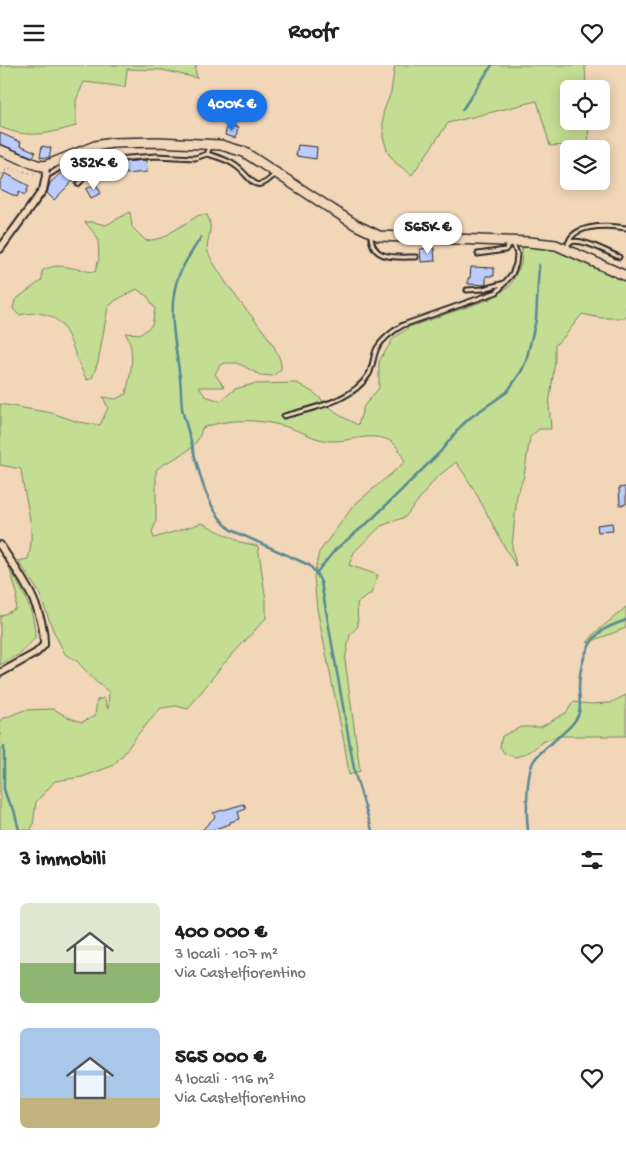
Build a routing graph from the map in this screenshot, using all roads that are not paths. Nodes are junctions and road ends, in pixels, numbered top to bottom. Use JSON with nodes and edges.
{"nodes":[{"id":1,"x":210,"y":147,"type":"junction"},
{"id":2,"x":0,"y":150,"type":"edge"},
{"id":3,"x":207,"y":154,"type":"junction"},
{"id":4,"x":115,"y":159,"type":"dead end"},
{"id":5,"x":45,"y":166,"type":"junction"},
{"id":6,"x":277,"y":173,"type":"junction"},
{"id":7,"x":46,"y":176,"type":"junction"},
{"id":8,"x":78,"y":185,"type":"dead end"},
{"id":9,"x":626,"y":228,"type":"edge"},
{"id":10,"x":371,"y":233,"type":"junction"},
{"id":11,"x":512,"y":241,"type":"junction"},
{"id":12,"x":568,"y":246,"type":"junction"},
{"id":13,"x":0,"y":249,"type":"edge"},
{"id":14,"x":478,"y":254,"type":"dead end"},
{"id":15,"x":416,"y":257,"type":"dead end"},
{"id":16,"x":619,"y":257,"type":"dead end"},
{"id":17,"x":626,"y":276,"type":"edge"},
{"id":18,"x":506,"y":283,"type":"junction"},
{"id":19,"x":467,"y":290,"type":"dead end"},
{"id":20,"x":284,"y":416,"type":"dead end"},
{"id":21,"x":0,"y":545,"type":"edge"},
{"id":22,"x":0,"y":673,"type":"edge"}],
"edges":[{"from":1,"to":3,"type":"lane"},
{"from":1,"to":5,"type":"street"},
{"from":1,"to":6,"type":"street"},
{"from":2,"to":5,"type":"street"},
{"from":3,"to":4,"type":"lane"},
{"from":3,"to":6,"type":"lane"},
{"from":5,"to":7,"type":"street"},
{"from":6,"to":10,"type":"street"},
{"from":7,"to":8,"type":"lane"},
{"from":7,"to":13,"type":"street"},
{"from":9,"to":12,"type":"lane"},
{"from":10,"to":11,"type":"street"},
{"from":10,"to":15,"type":"lane"},
{"from":11,"to":12,"type":"street"},
{"from":11,"to":14,"type":"lane"},
{"from":11,"to":18,"type":"lane"},
{"from":12,"to":16,"type":"lane"},
{"from":12,"to":17,"type":"street"},
{"from":18,"to":19,"type":"lane"},
{"from":18,"to":20,"type":"lane"},
{"from":21,"to":22,"type":"street"}]}
